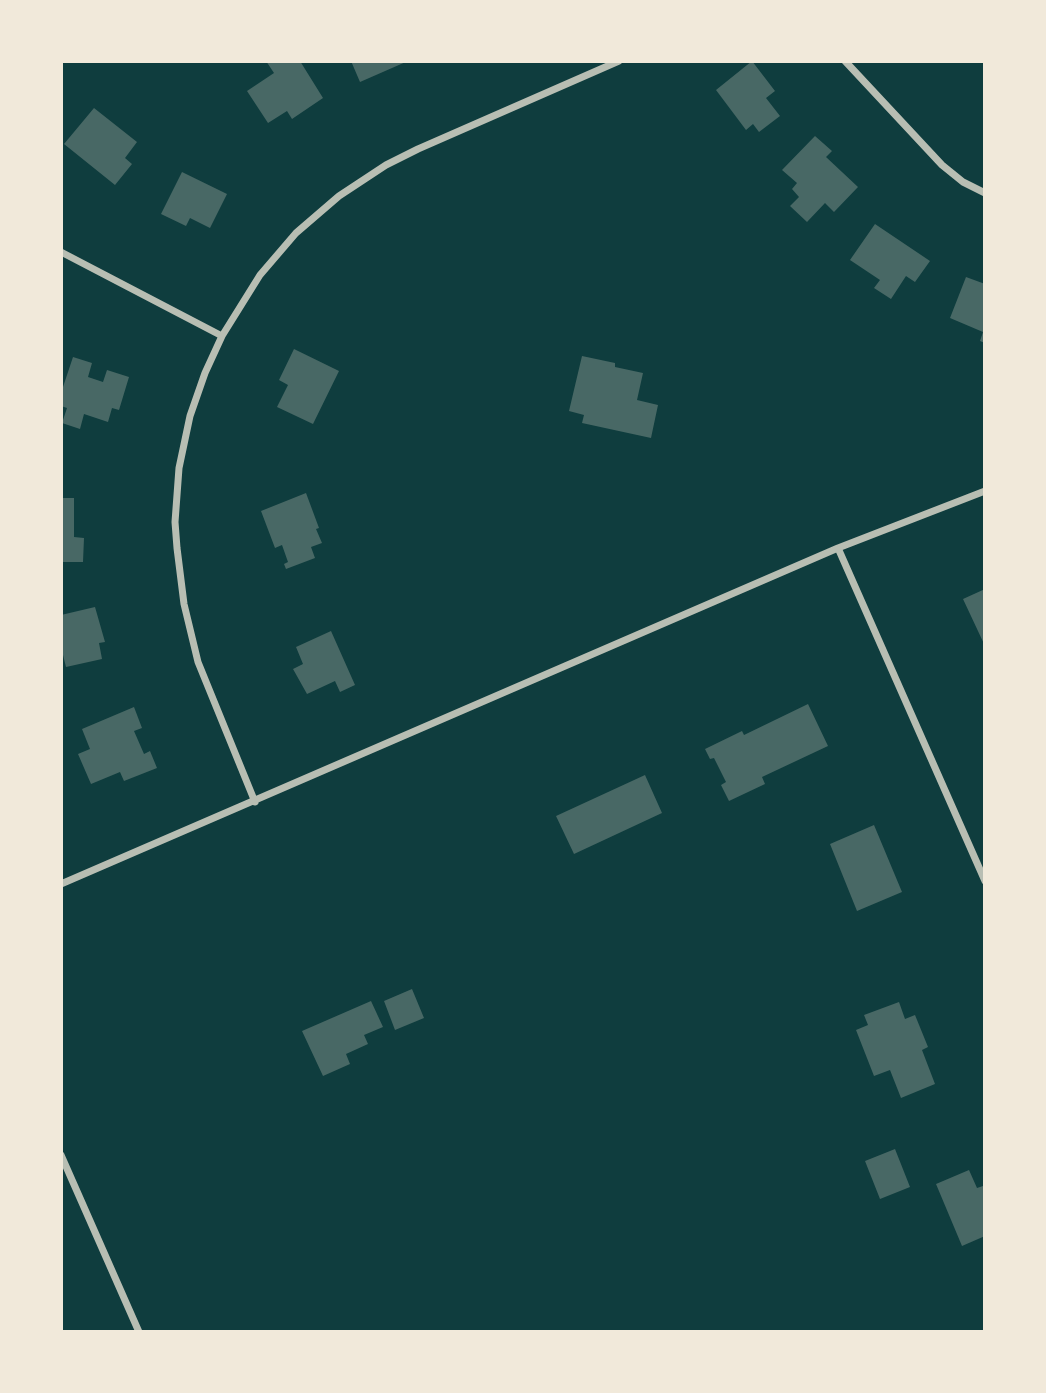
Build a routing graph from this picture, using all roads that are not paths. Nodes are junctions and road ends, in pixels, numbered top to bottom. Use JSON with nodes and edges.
{"nodes":[{"id":1,"x":620,"y":61,"type":"edge"},
{"id":2,"x":845,"y":61,"type":"edge"},
{"id":3,"x":985,"y":193,"type":"edge"},
{"id":4,"x":61,"y":252,"type":"edge"},
{"id":5,"x":222,"y":336,"type":"junction"},
{"id":6,"x":985,"y":491,"type":"edge"},
{"id":7,"x":838,"y":548,"type":"junction"},
{"id":8,"x":255,"y":802,"type":"junction"},
{"id":9,"x":985,"y":881,"type":"edge"},
{"id":10,"x":61,"y":884,"type":"edge"},
{"id":11,"x":61,"y":1155,"type":"edge"},
{"id":12,"x":139,"y":1332,"type":"edge"}],
"edges":[{"from":1,"to":5,"type":"street"},
{"from":2,"to":3,"type":"street"},
{"from":4,"to":5,"type":"street"},
{"from":5,"to":8,"type":"street"},
{"from":6,"to":7,"type":"street"},
{"from":7,"to":8,"type":"street"},
{"from":7,"to":9,"type":"street"},
{"from":8,"to":10,"type":"street"},
{"from":11,"to":12,"type":"street"}]}
